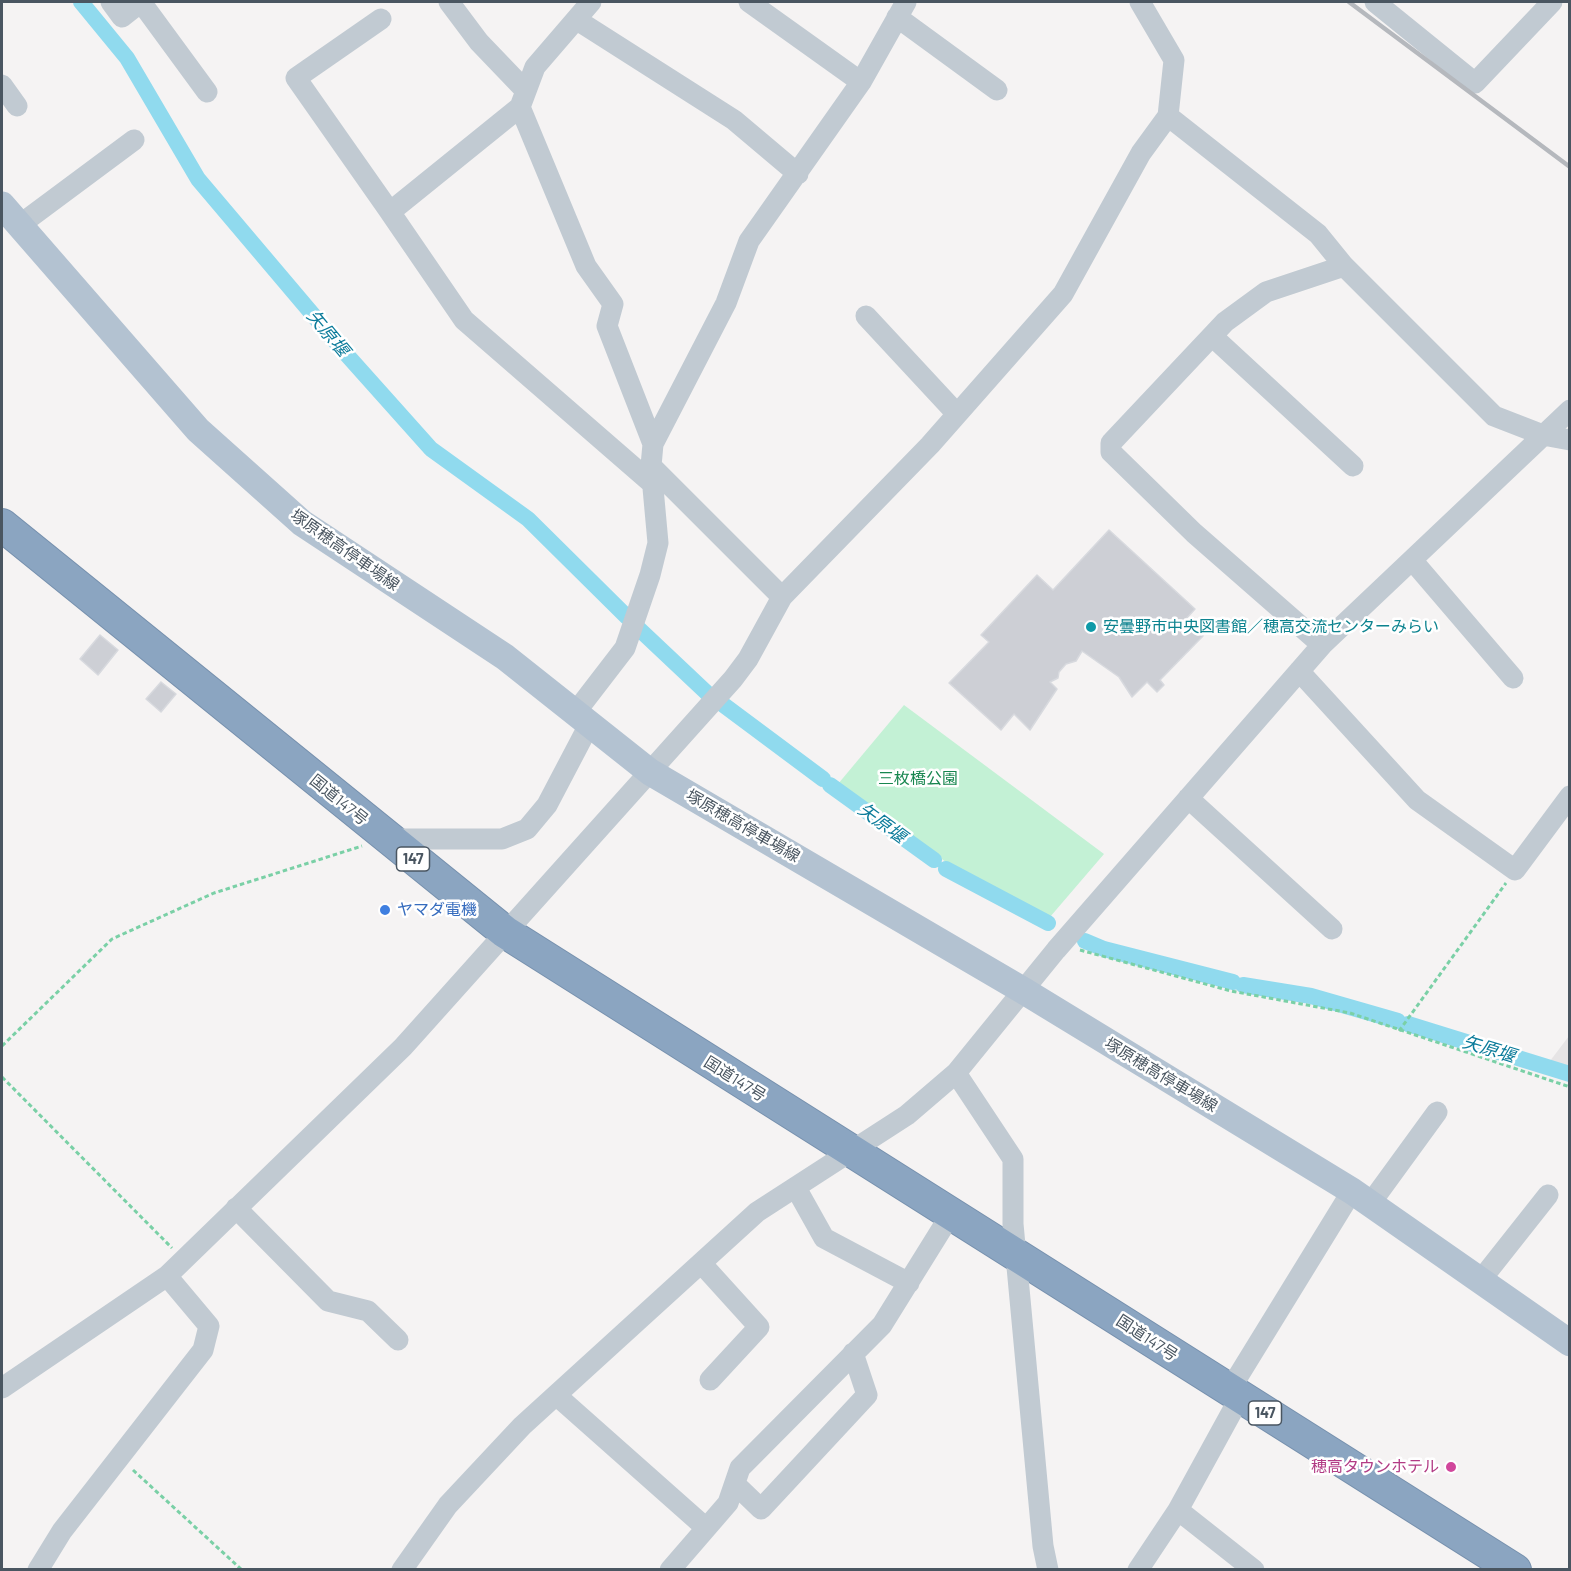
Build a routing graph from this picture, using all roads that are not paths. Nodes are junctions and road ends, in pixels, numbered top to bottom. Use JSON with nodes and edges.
{"nodes":[{"id":1,"x":111,"y":2,"type":"edge"},
{"id":2,"x":141,"y":2,"type":"edge"},
{"id":3,"x":449,"y":2,"type":"edge"},
{"id":4,"x":591,"y":2,"type":"edge"},
{"id":5,"x":749,"y":2,"type":"edge"},
{"id":6,"x":1140,"y":2,"type":"edge"},
{"id":7,"x":1552,"y":2,"type":"edge"},
{"id":8,"x":1389,"y":6,"type":"edge"},
{"id":9,"x":901,"y":9,"type":"edge"},
{"id":10,"x":381,"y":19,"type":"dead end"},
{"id":11,"x":577,"y":20,"type":"junction"},
{"id":12,"x":861,"y":82,"type":"junction"},
{"id":13,"x":2,"y":85,"type":"edge"},
{"id":14,"x":997,"y":90,"type":"dead end"},
{"id":15,"x":207,"y":92,"type":"dead end"},
{"id":16,"x":522,"y":99,"type":"junction"},
{"id":17,"x":17,"y":106,"type":"dead end"},
{"id":18,"x":1168,"y":116,"type":"junction"},
{"id":19,"x":134,"y":140,"type":"dead end"},
{"id":20,"x":798,"y":174,"type":"junction"},
{"id":21,"x":2,"y":205,"type":"edge"},
{"id":22,"x":390,"y":212,"type":"junction"},
{"id":23,"x":21,"y":224,"type":"junction"},
{"id":24,"x":1344,"y":266,"type":"junction"},
{"id":25,"x":866,"y":315,"type":"dead end"},
{"id":26,"x":1212,"y":336,"type":"junction"},
{"id":27,"x":1569,"y":410,"type":"edge"},
{"id":28,"x":957,"y":414,"type":"junction"},
{"id":29,"x":1544,"y":435,"type":"junction"},
{"id":30,"x":1569,"y":440,"type":"edge"},
{"id":31,"x":653,"y":444,"type":"junction"},
{"id":32,"x":1353,"y":466,"type":"dead end"},
{"id":33,"x":653,"y":476,"type":"junction"},
{"id":34,"x":2,"y":525,"type":"edge"},
{"id":35,"x":1412,"y":560,"type":"junction"},
{"id":36,"x":782,"y":597,"type":"junction"},
{"id":37,"x":1322,"y":645,"type":"junction"},
{"id":38,"x":1299,"y":671,"type":"junction"},
{"id":39,"x":1514,"y":678,"type":"dead end"},
{"id":40,"x":582,"y":719,"type":"junction"},
{"id":41,"x":650,"y":772,"type":"junction"},
{"id":42,"x":1569,"y":796,"type":"edge"},
{"id":43,"x":1188,"y":798,"type":"junction"},
{"id":44,"x":387,"y":838,"type":"junction"},
{"id":45,"x":1332,"y":929,"type":"dead end"},
{"id":46,"x":505,"y":932,"type":"junction"},
{"id":47,"x":1024,"y":991,"type":"junction"},
{"id":48,"x":956,"y":1073,"type":"junction"},
{"id":49,"x":1437,"y":1112,"type":"dead end"},
{"id":50,"x":852,"y":1152,"type":"junction"},
{"id":51,"x":795,"y":1188,"type":"junction"},
{"id":52,"x":1548,"y":1195,"type":"dead end"},
{"id":53,"x":1361,"y":1198,"type":"junction"},
{"id":54,"x":236,"y":1208,"type":"junction"},
{"id":55,"x":951,"y":1214,"type":"junction"},
{"id":56,"x":1017,"y":1255,"type":"junction"},
{"id":57,"x":701,"y":1263,"type":"junction"},
{"id":58,"x":167,"y":1276,"type":"junction"},
{"id":59,"x":1480,"y":1281,"type":"junction"},
{"id":60,"x":909,"y":1283,"type":"junction"},
{"id":61,"x":398,"y":1340,"type":"dead end"},
{"id":62,"x":1569,"y":1343,"type":"edge"},
{"id":63,"x":853,"y":1353,"type":"junction"},
{"id":64,"x":710,"y":1380,"type":"dead end"},
{"id":65,"x":2,"y":1388,"type":"edge"},
{"id":66,"x":1234,"y":1394,"type":"junction"},
{"id":67,"x":556,"y":1395,"type":"junction"},
{"id":68,"x":735,"y":1484,"type":"junction"},
{"id":69,"x":1178,"y":1510,"type":"junction"},
{"id":70,"x":706,"y":1528,"type":"junction"},
{"id":71,"x":38,"y":1569,"type":"edge"},
{"id":72,"x":402,"y":1569,"type":"edge"},
{"id":73,"x":670,"y":1569,"type":"edge"},
{"id":74,"x":1048,"y":1569,"type":"edge"},
{"id":75,"x":1138,"y":1569,"type":"edge"},
{"id":76,"x":1254,"y":1569,"type":"edge"},
{"id":77,"x":1515,"y":1569,"type":"edge"}],
"edges":[{"from":1,"to":2,"type":"street"},
{"from":2,"to":15,"type":"street"},
{"from":3,"to":16,"type":"street"},
{"from":4,"to":11,"type":"street"},
{"from":5,"to":12,"type":"street"},
{"from":6,"to":18,"type":"street"},
{"from":7,"to":8,"type":"street"},
{"from":9,"to":12,"type":"street"},
{"from":9,"to":14,"type":"street"},
{"from":10,"to":22,"type":"street"},
{"from":11,"to":16,"type":"street"},
{"from":11,"to":20,"type":"street"},
{"from":12,"to":20,"type":"street"},
{"from":13,"to":17,"type":"street"},
{"from":16,"to":22,"type":"street"},
{"from":16,"to":31,"type":"street"},
{"from":18,"to":24,"type":"street"},
{"from":18,"to":28,"type":"street"},
{"from":19,"to":23,"type":"street"},
{"from":20,"to":31,"type":"street"},
{"from":21,"to":23,"type":"main road","name":"塚原穂高停車場線"},
{"from":22,"to":33,"type":"street"},
{"from":23,"to":40,"type":"main road","name":"塚原穂高停車場線"},
{"from":24,"to":26,"type":"street"},
{"from":24,"to":29,"type":"street"},
{"from":25,"to":28,"type":"street"},
{"from":26,"to":32,"type":"street"},
{"from":26,"to":37,"type":"street"},
{"from":27,"to":29,"type":"street"},
{"from":28,"to":36,"type":"street"},
{"from":29,"to":30,"type":"street"},
{"from":29,"to":35,"type":"street"},
{"from":31,"to":33,"type":"street"},
{"from":33,"to":36,"type":"street"},
{"from":33,"to":40,"type":"street"},
{"from":34,"to":44,"type":"highway","name":"国道147号","number":"147"},
{"from":35,"to":37,"type":"street"},
{"from":35,"to":39,"type":"street"},
{"from":36,"to":41,"type":"street"},
{"from":37,"to":38,"type":"street"},
{"from":38,"to":42,"type":"street"},
{"from":38,"to":43,"type":"street"},
{"from":40,"to":41,"type":"main road","name":"塚原穂高停車場線"},
{"from":40,"to":44,"type":"street"},
{"from":41,"to":46,"type":"street"},
{"from":41,"to":47,"type":"main road","name":"塚原穂高停車場線"},
{"from":43,"to":45,"type":"street"},
{"from":43,"to":47,"type":"street"},
{"from":44,"to":46,"type":"highway","name":"国道147号","number":"147"},
{"from":46,"to":50,"type":"highway","name":"国道147号","number":"147"},
{"from":46,"to":54,"type":"street"},
{"from":47,"to":48,"type":"street"},
{"from":47,"to":53,"type":"main road","name":"塚原穂高停車場線"},
{"from":48,"to":50,"type":"street"},
{"from":48,"to":56,"type":"street"},
{"from":49,"to":53,"type":"street"},
{"from":50,"to":51,"type":"street"},
{"from":50,"to":55,"type":"highway","name":"国道147号","number":"147"},
{"from":51,"to":57,"type":"street"},
{"from":51,"to":60,"type":"street"},
{"from":52,"to":59,"type":"street"},
{"from":53,"to":59,"type":"main road","name":"塚原穂高停車場線"},
{"from":53,"to":66,"type":"street"},
{"from":54,"to":58,"type":"street"},
{"from":54,"to":61,"type":"street"},
{"from":55,"to":56,"type":"highway","name":"国道147号","number":"147"},
{"from":55,"to":60,"type":"street"},
{"from":56,"to":66,"type":"highway","name":"国道147号","number":"147"},
{"from":56,"to":74,"type":"street"},
{"from":57,"to":64,"type":"street"},
{"from":57,"to":67,"type":"street"},
{"from":58,"to":65,"type":"street"},
{"from":58,"to":71,"type":"street"},
{"from":59,"to":62,"type":"main road","name":"塚原穂高停車場線"},
{"from":60,"to":63,"type":"street"},
{"from":63,"to":68,"type":"street"},
{"from":63,"to":68,"type":"street"},
{"from":66,"to":69,"type":"street"},
{"from":66,"to":77,"type":"highway","name":"国道147号","number":"147"},
{"from":67,"to":70,"type":"street"},
{"from":67,"to":72,"type":"street"},
{"from":68,"to":70,"type":"street"},
{"from":69,"to":75,"type":"street"},
{"from":69,"to":76,"type":"street"},
{"from":70,"to":73,"type":"street"}]}
